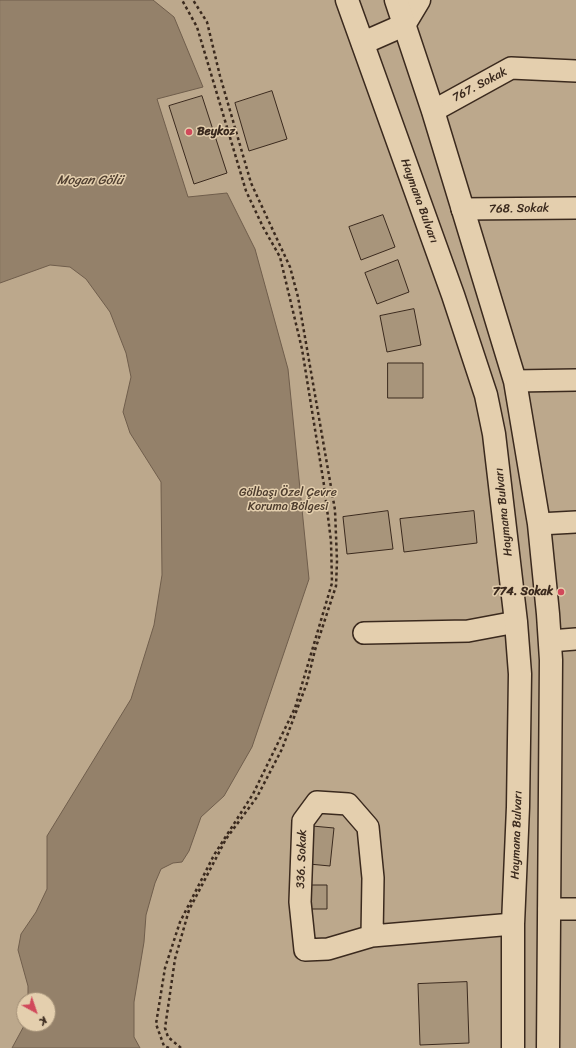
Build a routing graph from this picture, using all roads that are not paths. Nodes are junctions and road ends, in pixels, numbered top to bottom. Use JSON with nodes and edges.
{"nodes":[{"id":1,"x":347,"y":0,"type":"edge"},
{"id":2,"x":396,"y":0,"type":"edge"},
{"id":3,"x":419,"y":0,"type":"edge"},
{"id":4,"x":404,"y":25,"type":"junction"},
{"id":5,"x":363,"y":43,"type":"junction"},
{"id":6,"x":576,"y":71,"type":"edge"},
{"id":7,"x":434,"y":111,"type":"junction"},
{"id":8,"x":576,"y":208,"type":"edge"},
{"id":9,"x":462,"y":209,"type":"junction"},
{"id":10,"x":576,"y":380,"type":"edge"},
{"id":11,"x":515,"y":381,"type":"junction"},
{"id":12,"x":576,"y":522,"type":"edge"},
{"id":13,"x":539,"y":524,"type":"junction"},
{"id":14,"x":516,"y":622,"type":"junction"},
{"id":15,"x":364,"y":633,"type":"dead end"},
{"id":16,"x":576,"y":639,"type":"edge"},
{"id":17,"x":550,"y":641,"type":"junction"},
{"id":18,"x":576,"y":909,"type":"edge"},
{"id":19,"x":549,"y":910,"type":"junction"},
{"id":20,"x":513,"y":924,"type":"junction"},
{"id":21,"x":372,"y":936,"type":"junction"},
{"id":22,"x":514,"y":1048,"type":"edge"},
{"id":23,"x":548,"y":1048,"type":"edge"}],
"edges":[{"from":1,"to":5,"type":"main road","name":"Haymana Bulvarı"},
{"from":2,"to":4,"type":"main road"},
{"from":3,"to":4,"type":"main road"},
{"from":4,"to":5,"type":"main road"},
{"from":4,"to":7,"type":"main road"},
{"from":5,"to":14,"type":"main road","name":"Haymana Bulvarı"},
{"from":6,"to":7,"type":"street","name":"767. Sokak"},
{"from":7,"to":9,"type":"main road"},
{"from":8,"to":9,"type":"street","name":"768. Sokak"},
{"from":9,"to":11,"type":"main road"},
{"from":10,"to":11,"type":"street"},
{"from":11,"to":13,"type":"main road"},
{"from":12,"to":13,"type":"street"},
{"from":13,"to":17,"type":"main road"},
{"from":14,"to":15,"type":"street"},
{"from":14,"to":20,"type":"main road","name":"Haymana Bulvarı"},
{"from":16,"to":17,"type":"street"},
{"from":17,"to":19,"type":"main road"},
{"from":18,"to":19,"type":"street"},
{"from":19,"to":23,"type":"main road"},
{"from":20,"to":21,"type":"street","name":"336. Sokak"},
{"from":20,"to":22,"type":"main road","name":"Haymana Bulvarı"},
{"from":21,"to":21,"type":"street","name":"336. Sokak"}]}
